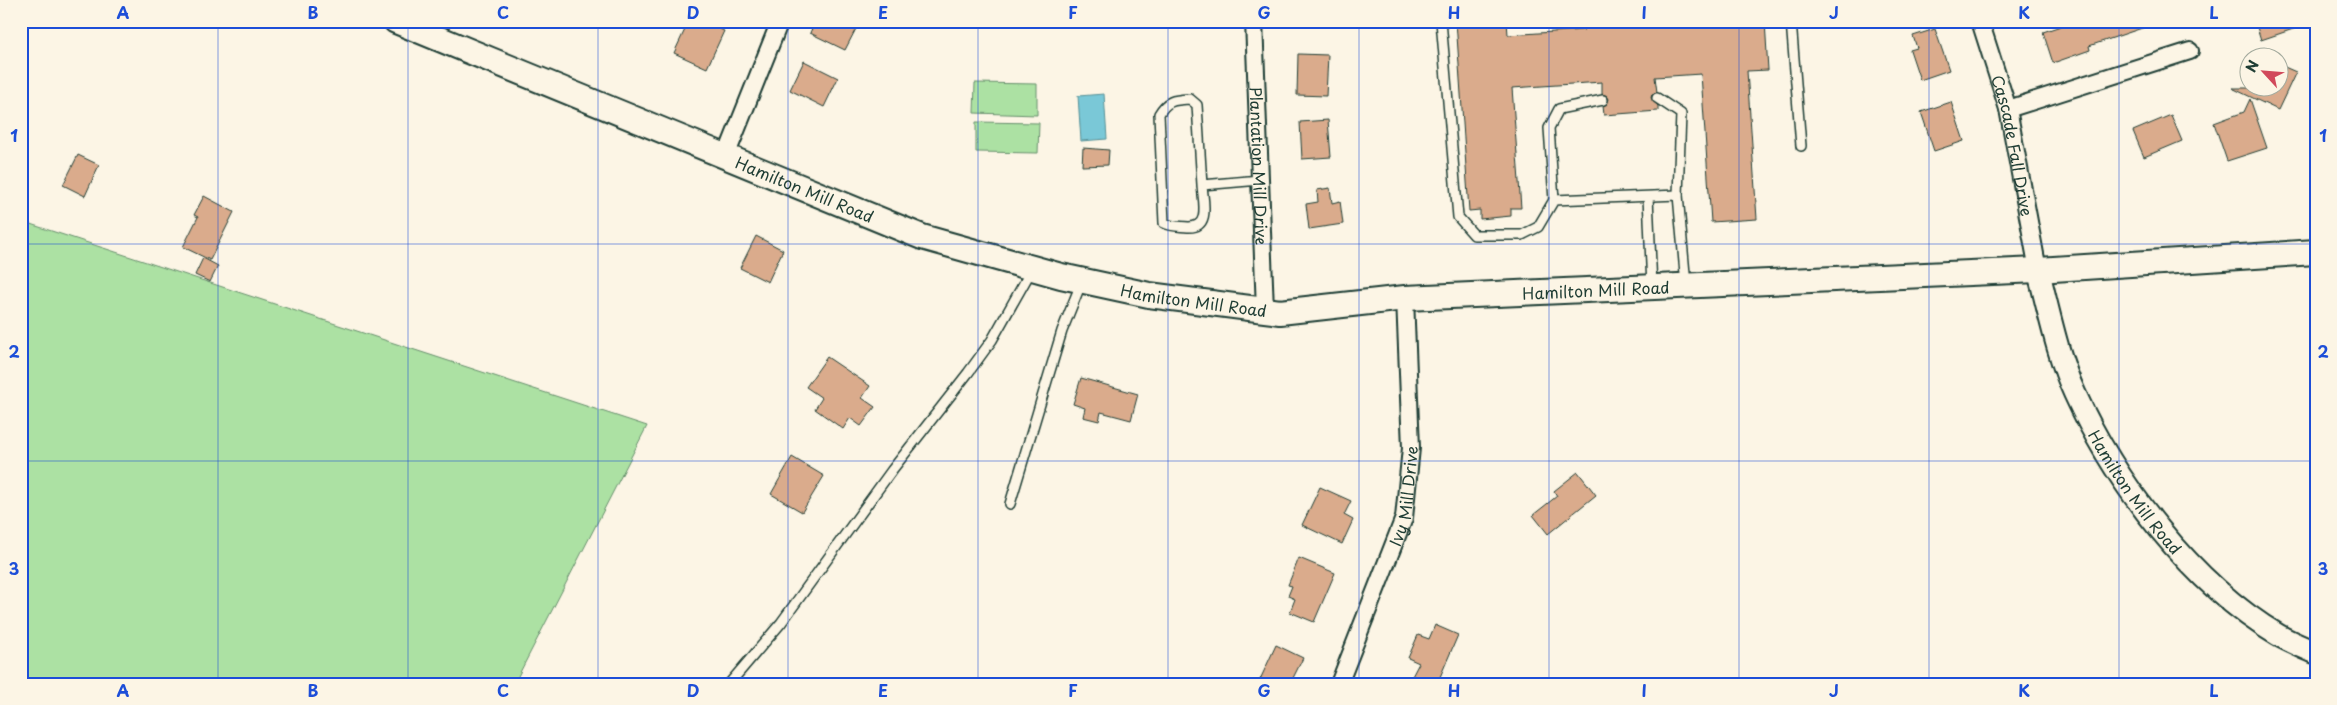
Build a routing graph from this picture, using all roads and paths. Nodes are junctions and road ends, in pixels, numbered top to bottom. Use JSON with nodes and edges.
{"nodes":[{"id":1,"x":396,"y":21,"type":"edge"},
{"id":2,"x":780,"y":21,"type":"edge"},
{"id":3,"x":1254,"y":21,"type":"edge"},
{"id":4,"x":1441,"y":21,"type":"edge"},
{"id":5,"x":1791,"y":21,"type":"edge"},
{"id":6,"x":1980,"y":21,"type":"edge"},
{"id":7,"x":2190,"y":51,"type":"dead end"},
{"id":8,"x":1657,"y":98,"type":"dead end"},
{"id":9,"x":1603,"y":100,"type":"dead end"},
{"id":10,"x":2008,"y":109,"type":"junction"},
{"id":11,"x":1801,"y":146,"type":"dead end"},
{"id":12,"x":726,"y":156,"type":"junction"},
{"id":13,"x":1260,"y":180,"type":"junction"},
{"id":14,"x":1202,"y":185,"type":"junction"},
{"id":15,"x":1678,"y":195,"type":"junction"},
{"id":16,"x":1648,"y":197,"type":"junction"},
{"id":17,"x":1554,"y":200,"type":"junction"},
{"id":18,"x":2316,"y":252,"type":"edge"},
{"id":19,"x":1032,"y":268,"type":"junction"},
{"id":20,"x":2038,"y":270,"type":"junction"},
{"id":21,"x":1082,"y":281,"type":"junction"},
{"id":22,"x":1686,"y":285,"type":"junction"},
{"id":23,"x":1652,"y":287,"type":"junction"},
{"id":24,"x":1405,"y":298,"type":"junction"},
{"id":25,"x":1265,"y":310,"type":"junction"},
{"id":26,"x":1010,"y":504,"type":"dead end"},
{"id":27,"x":2316,"y":654,"type":"edge"},
{"id":28,"x":729,"y":684,"type":"edge"},
{"id":29,"x":1339,"y":684,"type":"edge"}],
"edges":[{"from":1,"to":12,"type":"main road","name":"Hamilton Mill Road"},
{"from":2,"to":12,"type":"street"},
{"from":3,"to":13,"type":"street","name":"Plantation Mill Drive"},
{"from":4,"to":17,"type":"lane"},
{"from":5,"to":11,"type":"lane"},
{"from":6,"to":10,"type":"street","name":"Cascade Fall Drive"},
{"from":7,"to":10,"type":"street"},
{"from":8,"to":15,"type":"lane"},
{"from":9,"to":17,"type":"lane"},
{"from":10,"to":20,"type":"street","name":"Cascade Fall Drive"},
{"from":12,"to":19,"type":"main road","name":"Hamilton Mill Road"},
{"from":13,"to":14,"type":"lane"},
{"from":13,"to":25,"type":"street","name":"Plantation Mill Drive"},
{"from":14,"to":14,"type":"lane"},
{"from":15,"to":16,"type":"lane"},
{"from":15,"to":22,"type":"lane"},
{"from":16,"to":17,"type":"lane"},
{"from":16,"to":23,"type":"lane"},
{"from":18,"to":20,"type":"main road","name":"Hamilton Mill Road"},
{"from":19,"to":21,"type":"main road","name":"Hamilton Mill Road"},
{"from":19,"to":28,"type":"lane"},
{"from":20,"to":22,"type":"main road","name":"Hamilton Mill Road"},
{"from":20,"to":27,"type":"street","name":"Hamilton Mill Road"},
{"from":21,"to":25,"type":"main road","name":"Hamilton Mill Road"},
{"from":21,"to":26,"type":"lane"},
{"from":22,"to":23,"type":"main road","name":"Hamilton Mill Road"},
{"from":23,"to":24,"type":"main road","name":"Hamilton Mill Road"},
{"from":24,"to":25,"type":"main road","name":"Hamilton Mill Road"},
{"from":24,"to":29,"type":"street","name":"Ivy Mill Drive"}]}
